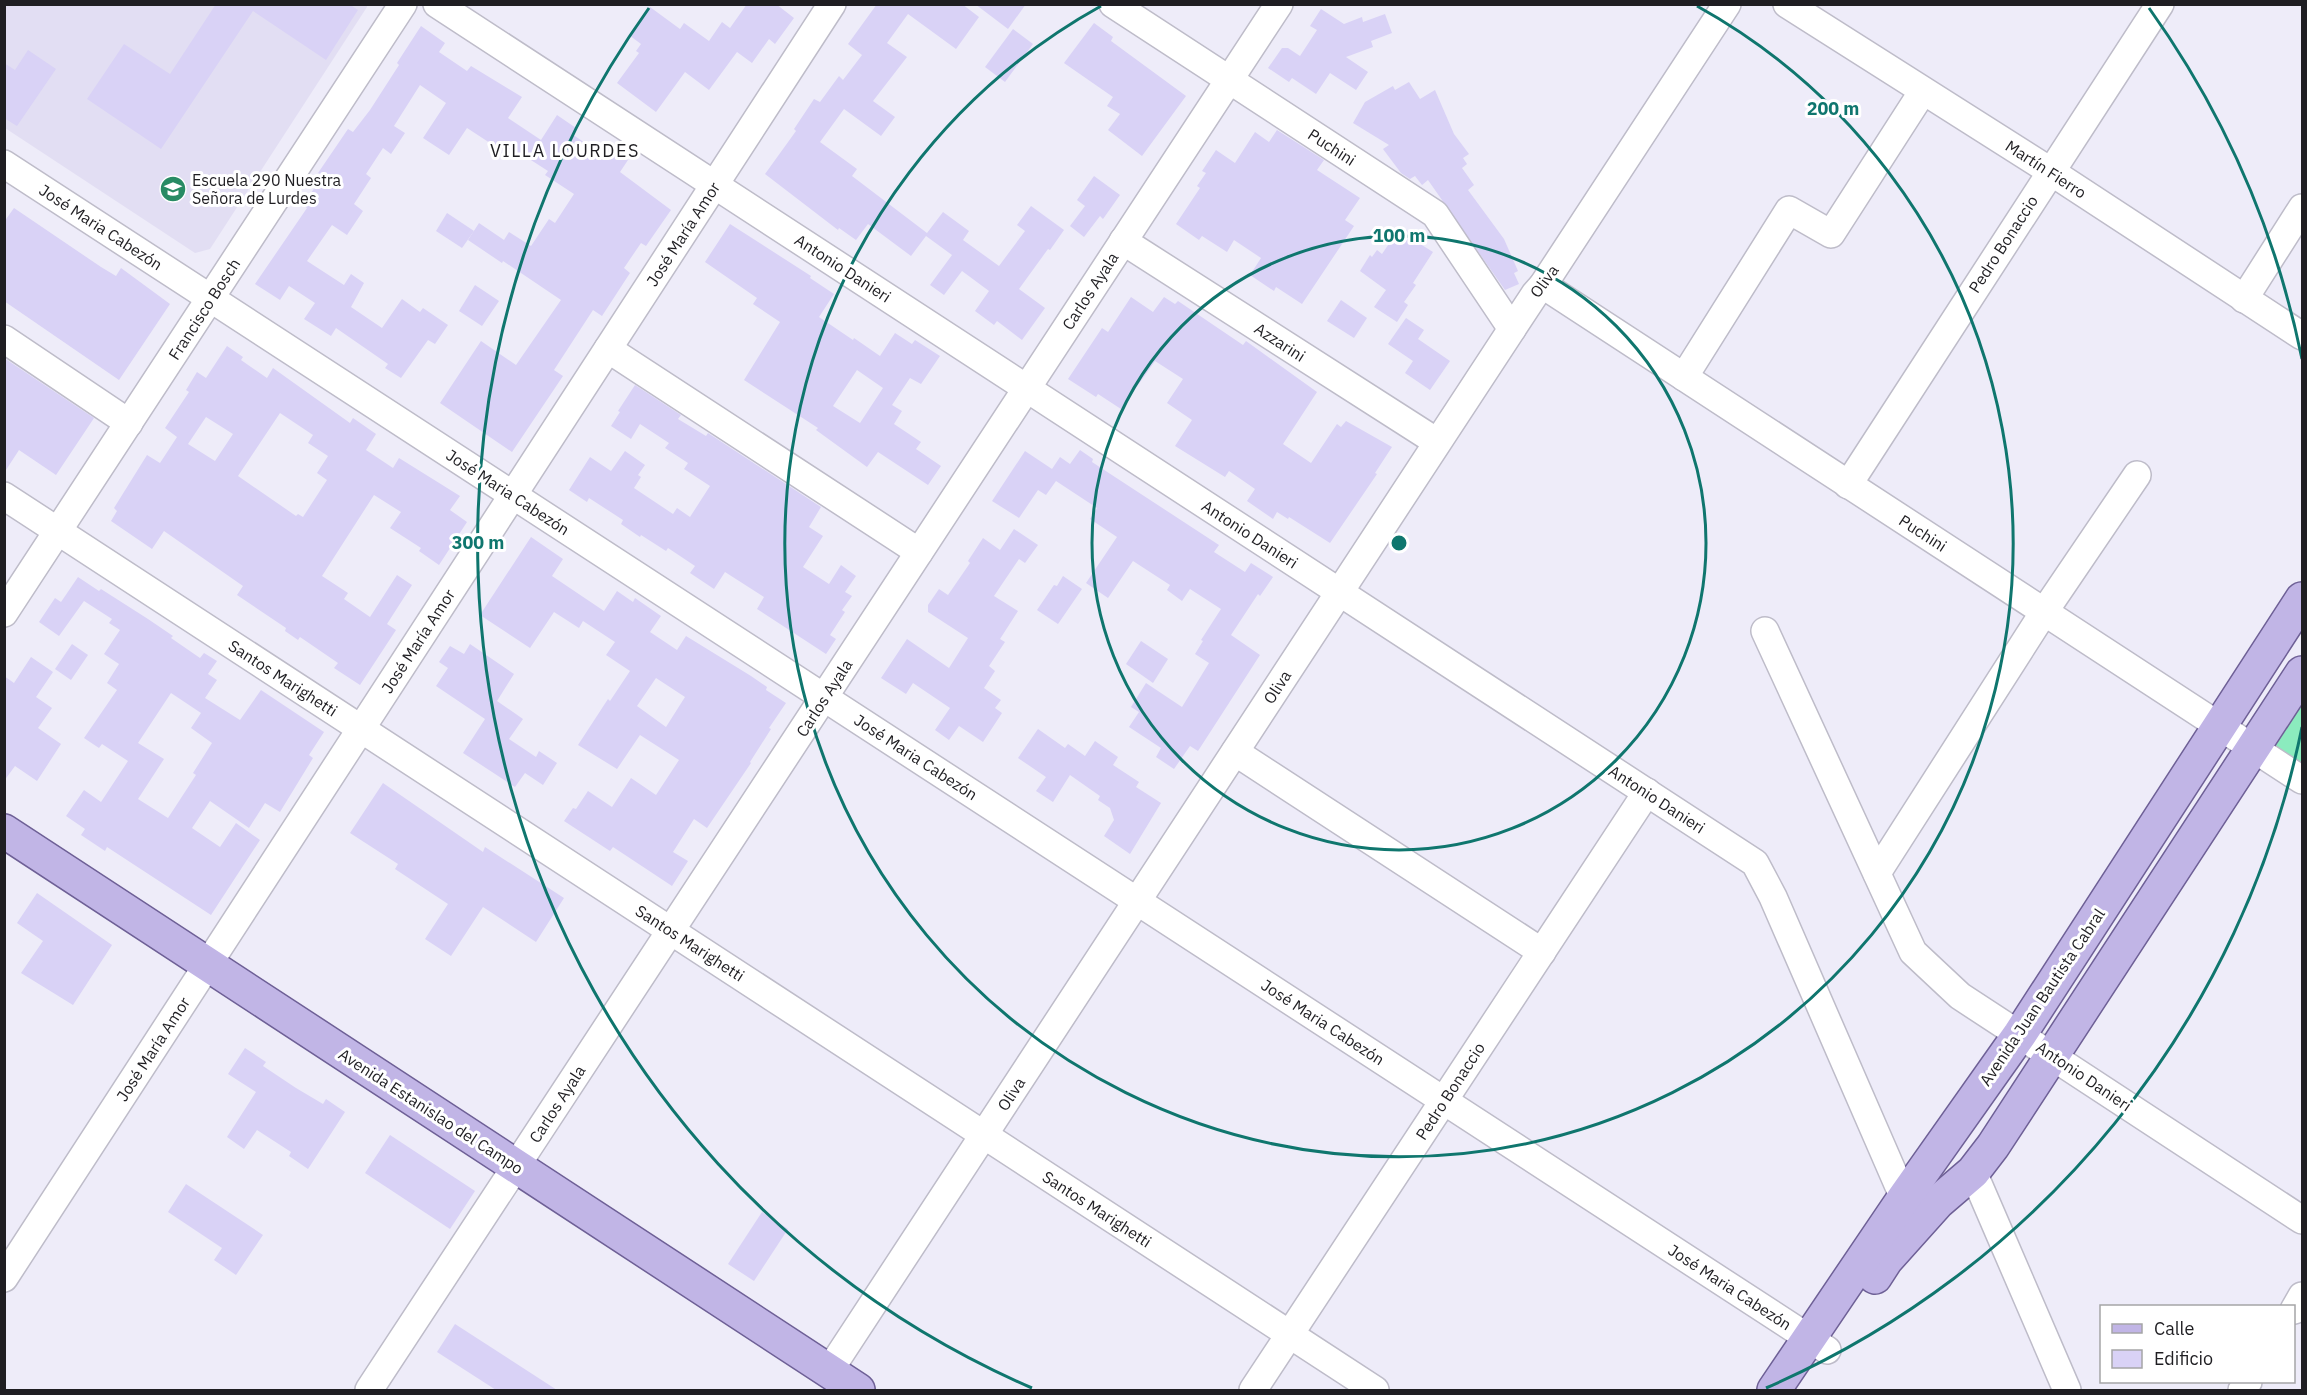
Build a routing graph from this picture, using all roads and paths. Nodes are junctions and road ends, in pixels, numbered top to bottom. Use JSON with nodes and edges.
{"nodes":[{"id":1,"x":403,"y":4,"type":"edge"},
{"id":2,"x":437,"y":4,"type":"edge"},
{"id":3,"x":832,"y":4,"type":"edge"},
{"id":4,"x":1113,"y":4,"type":"edge"},
{"id":5,"x":1279,"y":4,"type":"edge"},
{"id":6,"x":1727,"y":4,"type":"edge"},
{"id":7,"x":1787,"y":4,"type":"edge"},
{"id":8,"x":2160,"y":4,"type":"edge"},
{"id":9,"x":1229,"y":80,"type":"junction"},
{"id":10,"x":1923,"y":91,"type":"junction"},
{"id":11,"x":4,"y":164,"type":"edge"},
{"id":12,"x":2050,"y":171,"type":"junction"},
{"id":13,"x":715,"y":185,"type":"junction"},
{"id":14,"x":2302,"y":208,"type":"edge"},
{"id":15,"x":1123,"y":241,"type":"junction"},
{"id":16,"x":1544,"y":285,"type":"junction"},
{"id":17,"x":211,"y":298,"type":"junction"},
{"id":18,"x":2244,"y":299,"type":"junction"},
{"id":19,"x":1512,"y":329,"type":"junction"},
{"id":20,"x":2302,"y":336,"type":"edge"},
{"id":21,"x":4,"y":339,"type":"edge"},
{"id":22,"x":608,"y":349,"type":"junction"},
{"id":23,"x":1684,"y":377,"type":"junction"},
{"id":24,"x":1027,"y":388,"type":"junction"},
{"id":25,"x":129,"y":423,"type":"junction"},
{"id":26,"x":1437,"y":442,"type":"junction"},
{"id":27,"x":2137,"y":475,"type":"dead end"},
{"id":28,"x":1848,"y":485,"type":"junction"},
{"id":29,"x":513,"y":495,"type":"junction"},
{"id":30,"x":4,"y":496,"type":"edge"},
{"id":31,"x":58,"y":531,"type":"junction"},
{"id":32,"x":919,"y":552,"type":"junction"},
{"id":33,"x":1339,"y":592,"type":"junction"},
{"id":34,"x":2302,"y":599,"type":"edge"},
{"id":35,"x":2044,"y":612,"type":"junction"},
{"id":36,"x":4,"y":613,"type":"edge"},
{"id":37,"x":1765,"y":631,"type":"dead end"},
{"id":38,"x":2302,"y":673,"type":"edge"},
{"id":39,"x":824,"y":697,"type":"junction"},
{"id":40,"x":2219,"y":726,"type":"junction"},
{"id":41,"x":361,"y":729,"type":"junction"},
{"id":42,"x":2253,"y":748,"type":"junction"},
{"id":43,"x":1235,"y":752,"type":"junction"},
{"id":44,"x":2302,"y":780,"type":"edge"},
{"id":45,"x":1647,"y":792,"type":"junction"},
{"id":46,"x":4,"y":831,"type":"edge"},
{"id":47,"x":1877,"y":873,"type":"junction"},
{"id":48,"x":1137,"y":901,"type":"junction"},
{"id":49,"x":670,"y":931,"type":"junction"},
{"id":50,"x":1542,"y":952,"type":"junction"},
{"id":51,"x":208,"y":965,"type":"junction"},
{"id":52,"x":2020,"y":1034,"type":"junction"},
{"id":53,"x":2053,"y":1056,"type":"junction"},
{"id":54,"x":1444,"y":1100,"type":"junction"},
{"id":55,"x":984,"y":1135,"type":"junction"},
{"id":56,"x":516,"y":1166,"type":"junction"},
{"id":57,"x":1972,"y":1172,"type":"junction"},
{"id":58,"x":1904,"y":1198,"type":"junction"},
{"id":59,"x":2302,"y":1220,"type":"edge"},
{"id":60,"x":4,"y":1278,"type":"edge"},
{"id":61,"x":1290,"y":1335,"type":"junction"},
{"id":62,"x":1818,"y":1344,"type":"junction"},
{"id":63,"x":829,"y":1371,"type":"junction"},
{"id":64,"x":369,"y":1390,"type":"edge"},
{"id":65,"x":858,"y":1390,"type":"edge"},
{"id":66,"x":1253,"y":1390,"type":"edge"},
{"id":67,"x":1375,"y":1390,"type":"edge"},
{"id":68,"x":1774,"y":1390,"type":"edge"},
{"id":69,"x":1800,"y":1390,"type":"edge"},
{"id":70,"x":2067,"y":1390,"type":"edge"}],
"edges":[{"from":1,"to":17,"type":"street","name":"Francisco Bosch"},
{"from":2,"to":13,"type":"street","name":"Antonio Danieri"},
{"from":3,"to":13,"type":"street","name":"José María Amor"},
{"from":4,"to":9,"type":"street","name":"Puchini"},
{"from":5,"to":9,"type":"street","name":"Carlos Ayala"},
{"from":6,"to":16,"type":"street","name":"Oliva"},
{"from":7,"to":10,"type":"street","name":"Martín Fierro"},
{"from":8,"to":12,"type":"street","name":"Pedro Bonaccio"},
{"from":9,"to":15,"type":"street","name":"Carlos Ayala"},
{"from":9,"to":19,"type":"street","name":"Puchini"},
{"from":10,"to":12,"type":"street","name":"Martín Fierro"},
{"from":10,"to":23,"type":"street"},
{"from":11,"to":17,"type":"street","name":"José Maria Cabezón"},
{"from":12,"to":18,"type":"street","name":"Martín Fierro"},
{"from":12,"to":28,"type":"street","name":"Pedro Bonaccio"},
{"from":13,"to":22,"type":"street","name":"José María Amor"},
{"from":13,"to":24,"type":"street","name":"Antonio Danieri"},
{"from":14,"to":18,"type":"street"},
{"from":15,"to":24,"type":"street","name":"Carlos Ayala"},
{"from":15,"to":26,"type":"street","name":"Azzarini"},
{"from":16,"to":19,"type":"street","name":"Oliva"},
{"from":16,"to":23,"type":"street","name":"Puchini"},
{"from":17,"to":25,"type":"street","name":"Francisco Bosch"},
{"from":17,"to":29,"type":"street","name":"José Maria Cabezón"},
{"from":18,"to":20,"type":"street","name":"Martín Fierro"},
{"from":19,"to":26,"type":"street","name":"Oliva"},
{"from":21,"to":25,"type":"street"},
{"from":22,"to":29,"type":"street","name":"José María Amor"},
{"from":22,"to":32,"type":"street"},
{"from":23,"to":28,"type":"street","name":"Puchini"},
{"from":24,"to":32,"type":"street","name":"Carlos Ayala"},
{"from":24,"to":33,"type":"street","name":"Antonio Danieri"},
{"from":25,"to":31,"type":"street","name":"Francisco Bosch"},
{"from":26,"to":33,"type":"street","name":"Oliva"},
{"from":27,"to":35,"type":"street"},
{"from":28,"to":35,"type":"street","name":"Puchini"},
{"from":29,"to":39,"type":"street","name":"José Maria Cabezón"},
{"from":29,"to":41,"type":"street","name":"José María Amor"},
{"from":30,"to":31,"type":"street","name":"Santos Marighetti"},
{"from":31,"to":36,"type":"street","name":"Francisco Bosch"},
{"from":31,"to":41,"type":"street","name":"Santos Marighetti"},
{"from":32,"to":39,"type":"street","name":"Carlos Ayala"},
{"from":33,"to":43,"type":"street","name":"Oliva"},
{"from":33,"to":45,"type":"street","name":"Antonio Danieri"},
{"from":34,"to":40,"type":"main road","name":"Avenida Juan Bautista Cabral"},
{"from":35,"to":40,"type":"street","name":"Puchini"},
{"from":35,"to":47,"type":"street"},
{"from":37,"to":47,"type":"street","name":"Antonio Danieri"},
{"from":38,"to":42,"type":"main road","name":"Avenida Juan Bautista Cabral"},
{"from":39,"to":48,"type":"street","name":"José Maria Cabezón"},
{"from":39,"to":49,"type":"street","name":"Carlos Ayala"},
{"from":40,"to":42,"type":"street","name":"Puchini"},
{"from":40,"to":52,"type":"main road","name":"Avenida Juan Bautista Cabral"},
{"from":41,"to":49,"type":"street","name":"Santos Marighetti"},
{"from":41,"to":51,"type":"street","name":"José María Amor"},
{"from":42,"to":44,"type":"street","name":"Puchini"},
{"from":42,"to":53,"type":"main road","name":"Avenida Juan Bautista Cabral"},
{"from":43,"to":48,"type":"street","name":"Oliva"},
{"from":43,"to":50,"type":"street"},
{"from":45,"to":50,"type":"street","name":"Pedro Bonaccio"},
{"from":45,"to":58,"type":"street","name":"Antonio Danieri"},
{"from":46,"to":51,"type":"main road","name":"Avenida Estanislao del Campo"},
{"from":47,"to":52,"type":"street","name":"Antonio Danieri"},
{"from":48,"to":54,"type":"street","name":"José Maria Cabezón"},
{"from":48,"to":55,"type":"street","name":"Oliva"},
{"from":49,"to":55,"type":"street","name":"Santos Marighetti"},
{"from":49,"to":56,"type":"street","name":"Carlos Ayala"},
{"from":50,"to":54,"type":"street","name":"Pedro Bonaccio"},
{"from":51,"to":56,"type":"main road","name":"Avenida Estanislao del Campo"},
{"from":51,"to":60,"type":"street","name":"José María Amor"},
{"from":52,"to":53,"type":"street","name":"Antonio Danieri"},
{"from":52,"to":58,"type":"main road","name":"Avenida Juan Bautista Cabral"},
{"from":53,"to":57,"type":"main road","name":"Avenida Juan Bautista Cabral"},
{"from":53,"to":59,"type":"street","name":"Antonio Danieri"},
{"from":54,"to":61,"type":"street","name":"Pedro Bonaccio"},
{"from":54,"to":62,"type":"street","name":"José Maria Cabezón"},
{"from":55,"to":61,"type":"street","name":"Santos Marighetti"},
{"from":55,"to":63,"type":"street","name":"Oliva"},
{"from":56,"to":63,"type":"main road","name":"Avenida Estanislao del Campo"},
{"from":56,"to":64,"type":"street","name":"Carlos Ayala"},
{"from":57,"to":62,"type":"main road","name":"Avenida Juan Bautista Cabral"},
{"from":57,"to":70,"type":"street"},
{"from":58,"to":62,"type":"main road","name":"Avenida Juan Bautista Cabral"},
{"from":61,"to":66,"type":"street","name":"Pedro Bonaccio"},
{"from":61,"to":67,"type":"street","name":"Santos Marighetti"},
{"from":62,"to":68,"type":"main road","name":"Avenida Juan Bautista Cabral"},
{"from":62,"to":69,"type":"main road","name":"Avenida Juan Bautista Cabral"},
{"from":63,"to":65,"type":"main road","name":"Avenida Estanislao del Campo"}]}
